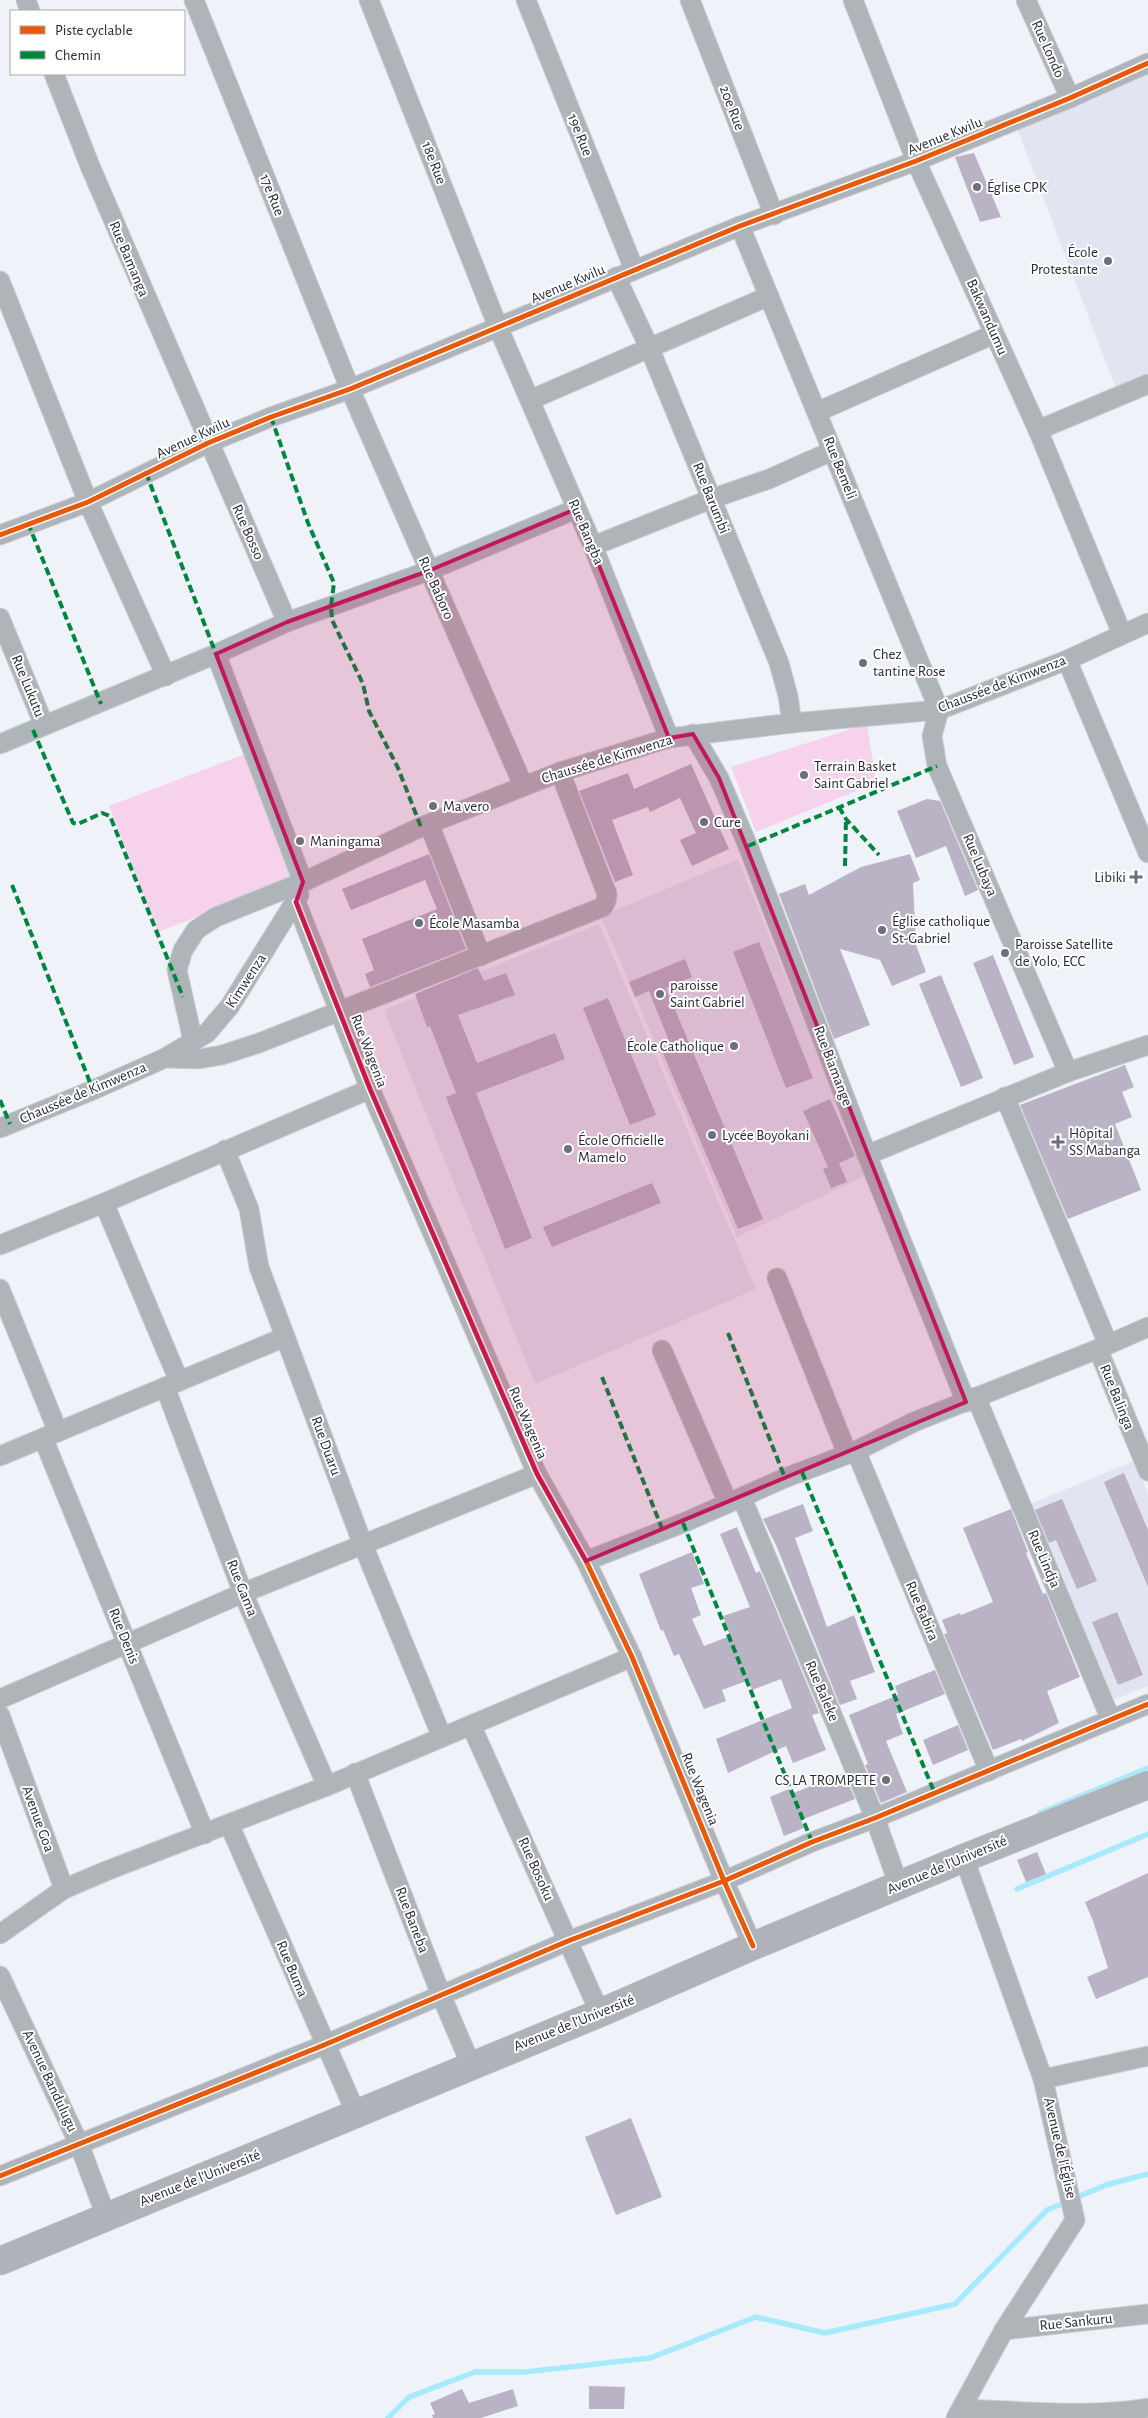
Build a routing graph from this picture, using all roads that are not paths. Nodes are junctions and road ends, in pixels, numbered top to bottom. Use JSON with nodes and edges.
{"nodes":[{"id":1,"x":194,"y":0,"type":"edge"},
{"id":2,"x":369,"y":0,"type":"edge"},
{"id":3,"x":526,"y":0,"type":"edge"},
{"id":4,"x":690,"y":0,"type":"edge"},
{"id":5,"x":853,"y":0,"type":"edge"},
{"id":6,"x":1026,"y":0,"type":"edge"},
{"id":7,"x":1148,"y":62,"type":"edge"},
{"id":8,"x":54,"y":75,"type":"edge"},
{"id":9,"x":1070,"y":98,"type":"junction"},
{"id":10,"x":916,"y":161,"type":"junction"},
{"id":11,"x":774,"y":215,"type":"junction"},
{"id":12,"x":740,"y":226,"type":"junction"},
{"id":13,"x":634,"y":269,"type":"junction"},
{"id":14,"x":616,"y":276,"type":"junction"},
{"id":15,"x":0,"y":281,"type":"edge"},
{"id":16,"x":769,"y":296,"type":"junction"},
{"id":17,"x":498,"y":327,"type":"junction"},
{"id":18,"x":994,"y":334,"type":"junction"},
{"id":19,"x":649,"y":347,"type":"junction"},
{"id":20,"x":1148,"y":384,"type":"edge"},
{"id":21,"x":350,"y":389,"type":"junction"},
{"id":22,"x":530,"y":400,"type":"junction"},
{"id":23,"x":817,"y":412,"type":"junction"},
{"id":24,"x":1038,"y":430,"type":"junction"},
{"id":25,"x":208,"y":443,"type":"junction"},
{"id":26,"x":832,"y":451,"type":"junction"},
{"id":27,"x":711,"y":499,"type":"junction"},
{"id":28,"x":88,"y":502,"type":"junction"},
{"id":29,"x":576,"y":509,"type":"junction"},
{"id":30,"x":0,"y":535,"type":"edge"},
{"id":31,"x":593,"y":546,"type":"junction"},
{"id":32,"x":428,"y":570,"type":"junction"},
{"id":33,"x":0,"y":618,"type":"edge"},
{"id":34,"x":287,"y":622,"type":"junction"},
{"id":35,"x":1148,"y":623,"type":"edge"},
{"id":36,"x":1122,"y":634,"type":"junction"},
{"id":37,"x":216,"y":654,"type":"junction"},
{"id":38,"x":1067,"y":660,"type":"junction"},
{"id":39,"x":166,"y":676,"type":"junction"},
{"id":40,"x":939,"y":710,"type":"junction"},
{"id":41,"x":792,"y":723,"type":"junction"},
{"id":42,"x":44,"y":725,"type":"junction"},
{"id":43,"x":693,"y":734,"type":"junction"},
{"id":44,"x":669,"y":738,"type":"junction"},
{"id":45,"x":0,"y":744,"type":"edge"},
{"id":46,"x":560,"y":772,"type":"junction"},
{"id":47,"x":523,"y":785,"type":"junction"},
{"id":48,"x":428,"y":824,"type":"junction"},
{"id":49,"x":1148,"y":853,"type":"edge"},
{"id":50,"x":303,"y":882,"type":"junction"},
{"id":51,"x":296,"y":902,"type":"junction"},
{"id":52,"x":481,"y":956,"type":"junction"},
{"id":53,"x":341,"y":1012,"type":"junction"},
{"id":54,"x":193,"y":1041,"type":"junction"},
{"id":55,"x":1148,"y":1045,"type":"edge"},
{"id":56,"x":165,"y":1058,"type":"junction"},
{"id":57,"x":1068,"y":1072,"type":"junction"},
{"id":58,"x":370,"y":1089,"type":"junction"},
{"id":59,"x":1005,"y":1097,"type":"junction"},
{"id":60,"x":0,"y":1128,"type":"edge"},
{"id":61,"x":225,"y":1150,"type":"junction"},
{"id":62,"x":868,"y":1155,"type":"junction"},
{"id":63,"x":104,"y":1203,"type":"junction"},
{"id":64,"x":0,"y":1245,"type":"edge"},
{"id":65,"x":777,"y":1278,"type":"dead end"},
{"id":66,"x":0,"y":1289,"type":"edge"},
{"id":67,"x":1148,"y":1327,"type":"edge"},
{"id":68,"x":285,"y":1337,"type":"junction"},
{"id":69,"x":1103,"y":1347,"type":"junction"},
{"id":70,"x":662,"y":1350,"type":"dead end"},
{"id":71,"x":172,"y":1384,"type":"junction"},
{"id":72,"x":971,"y":1400,"type":"junction"},
{"id":73,"x":50,"y":1435,"type":"junction"},
{"id":74,"x":851,"y":1452,"type":"junction"},
{"id":75,"x":0,"y":1456,"type":"edge"},
{"id":76,"x":1148,"y":1471,"type":"edge"},
{"id":77,"x":537,"y":1474,"type":"junction"},
{"id":78,"x":735,"y":1500,"type":"junction"},
{"id":79,"x":363,"y":1545,"type":"junction"},
{"id":80,"x":586,"y":1561,"type":"junction"},
{"id":81,"x":243,"y":1593,"type":"junction"},
{"id":82,"x":127,"y":1645,"type":"junction"},
{"id":83,"x":632,"y":1657,"type":"junction"},
{"id":84,"x":0,"y":1698,"type":"edge"},
{"id":85,"x":1148,"y":1704,"type":"edge"},
{"id":86,"x":0,"y":1715,"type":"edge"},
{"id":87,"x":1111,"y":1720,"type":"junction"},
{"id":88,"x":471,"y":1725,"type":"junction"},
{"id":89,"x":442,"y":1737,"type":"junction"},
{"id":90,"x":989,"y":1771,"type":"junction"},
{"id":91,"x":355,"y":1773,"type":"junction"},
{"id":92,"x":1148,"y":1785,"type":"edge"},
{"id":93,"x":326,"y":1786,"type":"junction"},
{"id":94,"x":875,"y":1818,"type":"junction"},
{"id":95,"x":229,"y":1824,"type":"junction"},
{"id":96,"x":205,"y":1834,"type":"junction"},
{"id":97,"x":964,"y":1858,"type":"junction"},
{"id":98,"x":724,"y":1881,"type":"junction"},
{"id":99,"x":900,"y":1886,"type":"junction"},
{"id":100,"x":64,"y":1889,"type":"junction"},
{"id":101,"x":0,"y":1934,"type":"edge"},
{"id":102,"x":568,"y":1941,"type":"junction"},
{"id":103,"x":753,"y":1946,"type":"junction"},
{"id":104,"x":0,"y":1976,"type":"edge"},
{"id":105,"x":441,"y":1995,"type":"junction"},
{"id":106,"x":600,"y":2013,"type":"junction"},
{"id":107,"x":324,"y":2045,"type":"junction"},
{"id":108,"x":1148,"y":2056,"type":"edge"},
{"id":109,"x":471,"y":2065,"type":"junction"},
{"id":110,"x":1043,"y":2079,"type":"junction"},
{"id":111,"x":356,"y":2113,"type":"junction"},
{"id":112,"x":79,"y":2144,"type":"junction"},
{"id":113,"x":0,"y":2176,"type":"edge"},
{"id":114,"x":106,"y":2216,"type":"junction"},
{"id":115,"x":0,"y":2261,"type":"edge"},
{"id":116,"x":1148,"y":2314,"type":"edge"},
{"id":117,"x":1004,"y":2330,"type":"junction"},
{"id":118,"x":1148,"y":2408,"type":"edge"},
{"id":119,"x":959,"y":2414,"type":"edge"}],
"edges":[{"from":1,"to":21,"type":"street","name":"17e Rue"},
{"from":2,"to":17,"type":"street","name":"18e Rue"},
{"from":3,"to":13,"type":"street","name":"19e Rue"},
{"from":4,"to":11,"type":"street","name":"20e Rue"},
{"from":5,"to":10,"type":"street","name":"Bakwandumu"},
{"from":6,"to":9,"type":"street","name":"Rue Londo"},
{"from":7,"to":9,"type":"street","name":"Avenue Kwilu"},
{"from":8,"to":25,"type":"street","name":"Rue Bamanga"},
{"from":9,"to":10,"type":"street","name":"Avenue Kwilu"},
{"from":10,"to":11,"type":"street","name":"Avenue Kwilu"},
{"from":10,"to":18,"type":"street","name":"Bakwandumu"},
{"from":11,"to":12,"type":"street","name":"Avenue Kwilu"},
{"from":12,"to":13,"type":"street","name":"Avenue Kwilu"},
{"from":12,"to":16,"type":"street","name":"Rue Bemeli"},
{"from":13,"to":14,"type":"street","name":"Avenue Kwilu"},
{"from":14,"to":17,"type":"street","name":"Avenue Kwilu"},
{"from":14,"to":19,"type":"street","name":"Rue Barumbi"},
{"from":15,"to":28,"type":"street"},
{"from":16,"to":19,"type":"street"},
{"from":16,"to":23,"type":"street","name":"Rue Bemeli"},
{"from":17,"to":21,"type":"street","name":"Avenue Kwilu"},
{"from":17,"to":22,"type":"street","name":"Rue Bangba"},
{"from":18,"to":23,"type":"street"},
{"from":18,"to":24,"type":"street","name":"Bakwandumu"},
{"from":19,"to":22,"type":"street"},
{"from":19,"to":27,"type":"street","name":"Rue Barumbi"},
{"from":20,"to":24,"type":"street"},
{"from":21,"to":25,"type":"street","name":"Avenue Kwilu"},
{"from":21,"to":32,"type":"street","name":"Rue Baboro"},
{"from":22,"to":29,"type":"street","name":"Rue Bangba"},
{"from":23,"to":26,"type":"street","name":"Rue Bemeli"},
{"from":24,"to":36,"type":"street","name":"Bakwandumu"},
{"from":25,"to":28,"type":"street","name":"Avenue Kwilu"},
{"from":25,"to":34,"type":"street","name":"Rue Bosso"},
{"from":26,"to":27,"type":"street"},
{"from":26,"to":40,"type":"street","name":"Rue Bemeli"},
{"from":27,"to":31,"type":"street"},
{"from":27,"to":41,"type":"street","name":"Rue Barumbi"},
{"from":28,"to":30,"type":"street","name":"Avenue Kwilu"},
{"from":28,"to":39,"type":"street"},
{"from":29,"to":31,"type":"street","name":"Rue Bangba"},
{"from":29,"to":32,"type":"street"},
{"from":31,"to":44,"type":"street","name":"Rue Bangba"},
{"from":32,"to":34,"type":"street"},
{"from":32,"to":47,"type":"street","name":"Rue Baboro"},
{"from":33,"to":42,"type":"street","name":"Rue Lukutu"},
{"from":34,"to":37,"type":"street"},
{"from":35,"to":36,"type":"street","name":"Chaussée de Kimwenza"},
{"from":36,"to":38,"type":"street","name":"Chaussée de Kimwenza"},
{"from":37,"to":39,"type":"street"},
{"from":37,"to":50,"type":"street"},
{"from":38,"to":40,"type":"street","name":"Chaussée de Kimwenza"},
{"from":38,"to":49,"type":"street"},
{"from":39,"to":42,"type":"street"},
{"from":40,"to":41,"type":"street","name":"Chaussée de Kimwenza"},
{"from":40,"to":57,"type":"street","name":"Rue Lubaya"},
{"from":41,"to":43,"type":"street","name":"Chaussée de Kimwenza"},
{"from":42,"to":45,"type":"street"},
{"from":43,"to":44,"type":"street","name":"Chaussée de Kimwenza"},
{"from":43,"to":62,"type":"street","name":"Rue Biamange"},
{"from":44,"to":46,"type":"street","name":"Chaussée de Kimwenza"},
{"from":46,"to":47,"type":"street","name":"Chaussée de Kimwenza"},
{"from":46,"to":52,"type":"street"},
{"from":47,"to":48,"type":"street","name":"Chaussée de Kimwenza"},
{"from":48,"to":50,"type":"street","name":"Chaussée de Kimwenza"},
{"from":48,"to":52,"type":"street"},
{"from":50,"to":51,"type":"street","name":"Kimwenza"},
{"from":50,"to":54,"type":"street","name":"Chaussée de Kimwenza"},
{"from":51,"to":53,"type":"street","name":"Rue Wagenia"},
{"from":51,"to":54,"type":"street","name":"Kimwenza"},
{"from":52,"to":53,"type":"street"},
{"from":53,"to":56,"type":"street"},
{"from":53,"to":58,"type":"street","name":"Rue Wagenia"},
{"from":54,"to":56,"type":"street","name":"Kimwenza"},
{"from":55,"to":57,"type":"street"},
{"from":56,"to":60,"type":"street","name":"Chaussée de Kimwenza"},
{"from":57,"to":59,"type":"street"},
{"from":58,"to":61,"type":"street"},
{"from":58,"to":77,"type":"street","name":"Rue Wagenia"},
{"from":59,"to":62,"type":"street"},
{"from":59,"to":69,"type":"street","name":"Rue Balinga"},
{"from":61,"to":63,"type":"street"},
{"from":61,"to":68,"type":"street","name":"Rue Duaru"},
{"from":62,"to":72,"type":"street","name":"Rue Biamange"},
{"from":63,"to":64,"type":"street"},
{"from":63,"to":71,"type":"street","name":"Rue Gama"},
{"from":65,"to":74,"type":"street","name":"Rue Babira"},
{"from":66,"to":73,"type":"street","name":"Rue Denis"},
{"from":67,"to":69,"type":"street"},
{"from":68,"to":71,"type":"street"},
{"from":68,"to":79,"type":"street","name":"Rue Duaru"},
{"from":69,"to":72,"type":"street"},
{"from":69,"to":76,"type":"street","name":"Rue Balinga"},
{"from":70,"to":78,"type":"street","name":"Rue Baleke"},
{"from":71,"to":73,"type":"street"},
{"from":71,"to":81,"type":"street","name":"Rue Gama"},
{"from":72,"to":74,"type":"street"},
{"from":72,"to":87,"type":"street","name":"Rue Lindja"},
{"from":73,"to":75,"type":"street"},
{"from":73,"to":82,"type":"street","name":"Rue Denis"},
{"from":74,"to":78,"type":"street"},
{"from":74,"to":90,"type":"street","name":"Rue Babira"},
{"from":77,"to":79,"type":"street"},
{"from":77,"to":80,"type":"street","name":"Rue Wagenia"},
{"from":78,"to":80,"type":"street"},
{"from":78,"to":94,"type":"street","name":"Rue Baleke"},
{"from":79,"to":81,"type":"street"},
{"from":79,"to":89,"type":"street","name":"Rue Duaru"},
{"from":80,"to":83,"type":"street","name":"Rue Wagenia"},
{"from":81,"to":82,"type":"street"},
{"from":81,"to":93,"type":"street","name":"Rue Gama"},
{"from":82,"to":84,"type":"street"},
{"from":82,"to":96,"type":"street","name":"Rue Denis"},
{"from":83,"to":88,"type":"street"},
{"from":83,"to":98,"type":"street","name":"Rue Wagenia"},
{"from":85,"to":87,"type":"street"},
{"from":86,"to":100,"type":"street","name":"Avenue Goa"},
{"from":87,"to":90,"type":"street"},
{"from":88,"to":89,"type":"street"},
{"from":88,"to":102,"type":"street","name":"Rue Bosoku"},
{"from":89,"to":91,"type":"street"},
{"from":90,"to":94,"type":"street"},
{"from":91,"to":93,"type":"street"},
{"from":91,"to":105,"type":"street","name":"Rue Baneba"},
{"from":92,"to":97,"type":"main road","name":"Avenue de l’Université"},
{"from":93,"to":95,"type":"street"},
{"from":94,"to":98,"type":"street"},
{"from":94,"to":99,"type":"street","name":"Rue Baleke"},
{"from":95,"to":96,"type":"street"},
{"from":95,"to":107,"type":"street","name":"Rue Buma"},
{"from":96,"to":100,"type":"street"},
{"from":97,"to":99,"type":"main road","name":"Avenue de l’Université"},
{"from":97,"to":110,"type":"street","name":"Avenue de l'Église"},
{"from":98,"to":102,"type":"street"},
{"from":98,"to":103,"type":"street","name":"Rue Wagenia"},
{"from":99,"to":103,"type":"main road","name":"Avenue de l’Université"},
{"from":100,"to":101,"type":"street"},
{"from":102,"to":105,"type":"street"},
{"from":102,"to":106,"type":"street","name":"Rue Bosoku"},
{"from":103,"to":106,"type":"main road","name":"Avenue de l’Université"},
{"from":104,"to":112,"type":"street","name":"Avenue Bandulugu"},
{"from":105,"to":107,"type":"street"},
{"from":105,"to":109,"type":"street","name":"Rue Baneba"},
{"from":106,"to":109,"type":"main road","name":"Avenue de l’Université"},
{"from":107,"to":111,"type":"street","name":"Rue Buma"},
{"from":107,"to":112,"type":"street"},
{"from":108,"to":110,"type":"street"},
{"from":109,"to":111,"type":"main road","name":"Avenue de l’Université"},
{"from":110,"to":117,"type":"street","name":"Avenue de l'Église"},
{"from":111,"to":114,"type":"main road","name":"Avenue de l’Université"},
{"from":112,"to":113,"type":"street"},
{"from":112,"to":114,"type":"street","name":"Avenue Bandulugu"},
{"from":114,"to":115,"type":"main road","name":"Avenue de l’Université"},
{"from":116,"to":117,"type":"street","name":"Rue Sankuru"},
{"from":117,"to":119,"type":"street","name":"Avenue de l'Église"},
{"from":118,"to":119,"type":"street"}]}
